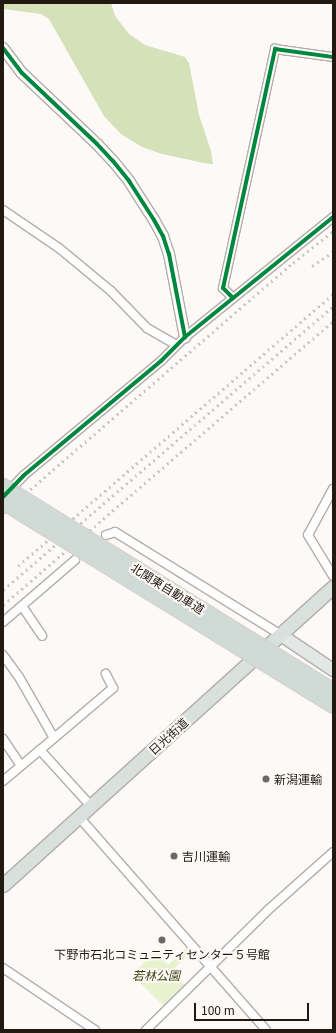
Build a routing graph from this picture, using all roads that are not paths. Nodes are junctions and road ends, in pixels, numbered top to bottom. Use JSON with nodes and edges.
{"nodes":[{"id":1,"x":3,"y":48,"type":"edge"},
{"id":2,"x":333,"y":57,"type":"edge"},
{"id":3,"x":3,"y":210,"type":"edge"},
{"id":4,"x":333,"y":217,"type":"edge"},
{"id":5,"x":233,"y":298,"type":"junction"},
{"id":6,"x":185,"y":337,"type":"junction"},
{"id":7,"x":176,"y":345,"type":"junction"},
{"id":8,"x":3,"y":486,"type":"edge"},
{"id":9,"x":333,"y":489,"type":"edge"},
{"id":10,"x":3,"y":497,"type":"edge"},
{"id":11,"x":3,"y":502,"type":"edge"},
{"id":12,"x":106,"y":535,"type":"dead end"},
{"id":13,"x":75,"y":560,"type":"dead end"},
{"id":14,"x":333,"y":576,"type":"edge"},
{"id":15,"x":333,"y":587,"type":"edge"},
{"id":16,"x":22,"y":606,"type":"junction"},
{"id":17,"x":3,"y":622,"type":"edge"},
{"id":18,"x":281,"y":635,"type":"junction"},
{"id":19,"x":42,"y":636,"type":"dead end"},
{"id":20,"x":3,"y":655,"type":"edge"},
{"id":21,"x":254,"y":659,"type":"junction"},
{"id":22,"x":333,"y":670,"type":"edge"},
{"id":23,"x":106,"y":674,"type":"dead end"},
{"id":24,"x":333,"y":691,"type":"edge"},
{"id":25,"x":333,"y":706,"type":"edge"},
{"id":26,"x":333,"y":712,"type":"edge"},
{"id":27,"x":54,"y":738,"type":"junction"},
{"id":28,"x":3,"y":739,"type":"edge"},
{"id":29,"x":40,"y":750,"type":"junction"},
{"id":30,"x":21,"y":766,"type":"junction"},
{"id":31,"x":3,"y":781,"type":"edge"},
{"id":32,"x":91,"y":806,"type":"junction"},
{"id":33,"x":79,"y":816,"type":"junction"},
{"id":34,"x":333,"y":852,"type":"edge"},
{"id":35,"x":3,"y":885,"type":"edge"},
{"id":36,"x":210,"y":966,"type":"junction"},
{"id":37,"x":3,"y":968,"type":"edge"},
{"id":38,"x":95,"y":1030,"type":"edge"},
{"id":39,"x":146,"y":1030,"type":"edge"},
{"id":40,"x":266,"y":1030,"type":"edge"}],
"edges":[{"from":1,"to":6,"type":"street"},
{"from":2,"to":5,"type":"street"},
{"from":3,"to":7,"type":"street"},
{"from":4,"to":5,"type":"street"},
{"from":5,"to":6,"type":"street"},
{"from":6,"to":7,"type":"street"},
{"from":7,"to":10,"type":"street"},
{"from":8,"to":24,"type":"highway","name":"北関東自動車道","bridge":true},
{"from":9,"to":14,"type":"street"},
{"from":11,"to":25,"type":"highway","name":"北関東自動車道","bridge":true},
{"from":12,"to":18,"type":"street"},
{"from":13,"to":16,"type":"street"},
{"from":15,"to":18,"type":"highway","name":"日光街道"},
{"from":16,"to":17,"type":"street"},
{"from":16,"to":19,"type":"street"},
{"from":18,"to":21,"type":"highway","name":"日光街道"},
{"from":18,"to":22,"type":"main road"},
{"from":20,"to":27,"type":"street"},
{"from":21,"to":26,"type":"main road"},
{"from":21,"to":32,"type":"highway","name":"日光街道"},
{"from":23,"to":27,"type":"street"},
{"from":27,"to":29,"type":"street"},
{"from":28,"to":30,"type":"street"},
{"from":29,"to":30,"type":"street"},
{"from":29,"to":32,"type":"street"},
{"from":30,"to":31,"type":"street"},
{"from":32,"to":33,"type":"highway","name":"日光街道"},
{"from":33,"to":35,"type":"highway","name":"日光街道"},
{"from":33,"to":36,"type":"street"},
{"from":34,"to":36,"type":"street"},
{"from":36,"to":39,"type":"street"},
{"from":36,"to":40,"type":"street"},
{"from":37,"to":38,"type":"street"}]}
